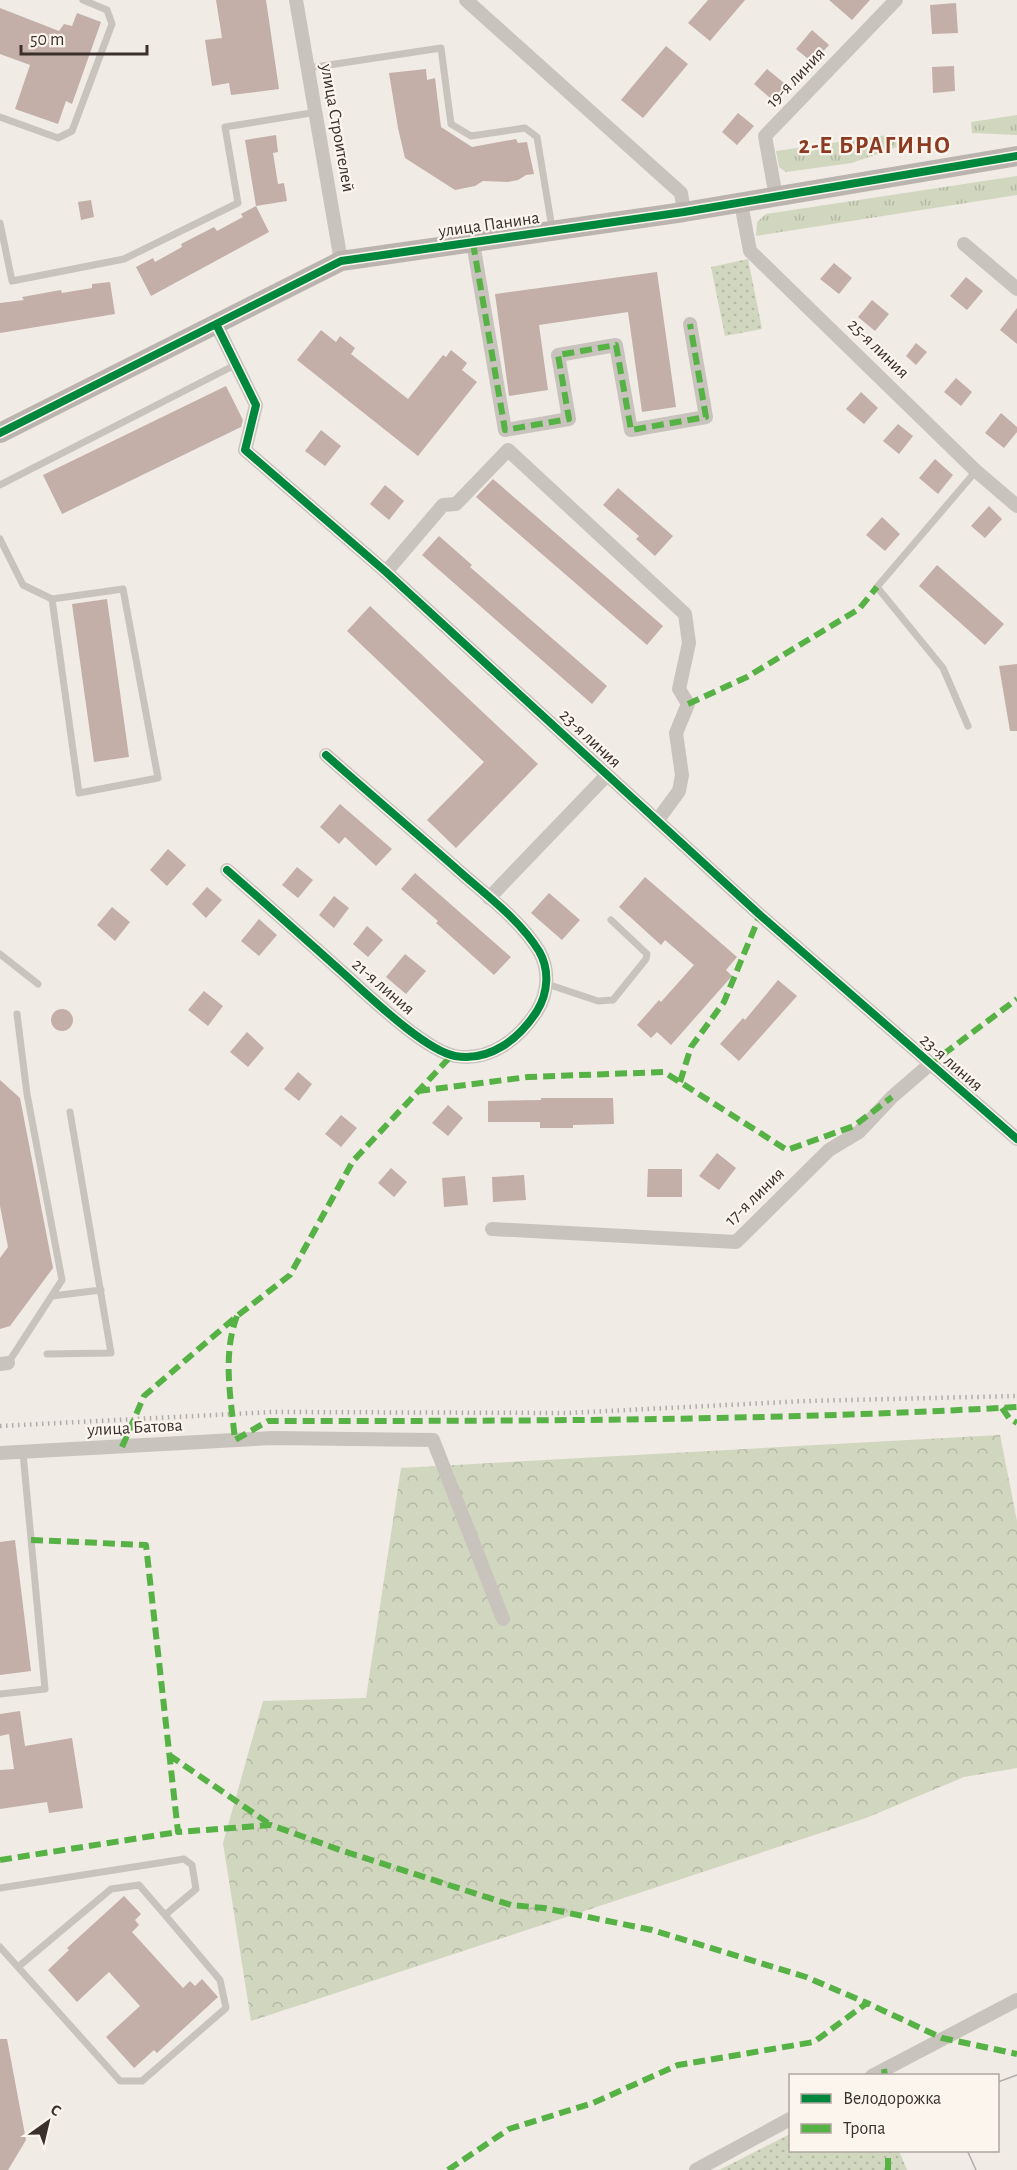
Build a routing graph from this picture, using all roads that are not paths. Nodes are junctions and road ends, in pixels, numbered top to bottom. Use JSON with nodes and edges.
{"nodes":[{"id":1,"x":83,"y":0,"type":"edge"},
{"id":2,"x":296,"y":0,"type":"edge"},
{"id":3,"x":466,"y":0,"type":"edge"},
{"id":4,"x":896,"y":0,"type":"edge"},
{"id":5,"x":309,"y":68,"type":"junction"},
{"id":6,"x":317,"y":112,"type":"junction"},
{"id":7,"x":0,"y":117,"type":"edge"},
{"id":8,"x":1017,"y":156,"type":"edge"},
{"id":9,"x":776,"y":197,"type":"junction"},
{"id":10,"x":741,"y":203,"type":"junction"},
{"id":11,"x":684,"y":212,"type":"junction"},
{"id":12,"x":0,"y":223,"type":"edge"},
{"id":13,"x":552,"y":231,"type":"junction"},
{"id":14,"x":473,"y":243,"type":"junction"},
{"id":15,"x":964,"y":244,"type":"dead end"},
{"id":16,"x":341,"y":261,"type":"junction"},
{"id":17,"x":1017,"y":289,"type":"edge"},
{"id":18,"x":216,"y":324,"type":"junction"},
{"id":19,"x":690,"y":324,"type":"dead end"},
{"id":20,"x":235,"y":365,"type":"junction"},
{"id":21,"x":0,"y":433,"type":"edge"},
{"id":22,"x":976,"y":471,"type":"junction"},
{"id":23,"x":0,"y":484,"type":"edge"},
{"id":24,"x":1017,"y":506,"type":"edge"},
{"id":25,"x":0,"y":539,"type":"edge"},
{"id":26,"x":386,"y":572,"type":"junction"},
{"id":27,"x":52,"y":599,"type":"junction"},
{"id":28,"x":968,"y":726,"type":"dead end"},
{"id":29,"x":326,"y":755,"type":"dead end"},
{"id":30,"x":607,"y":775,"type":"junction"},
{"id":31,"x":657,"y":821,"type":"junction"},
{"id":32,"x":227,"y":870,"type":"dead end"},
{"id":33,"x":489,"y":898,"type":"junction"},
{"id":34,"x":611,"y":920,"type":"dead end"},
{"id":35,"x":0,"y":954,"type":"edge"},
{"id":36,"x":38,"y":984,"type":"dead end"},
{"id":37,"x":547,"y":984,"type":"junction"},
{"id":38,"x":17,"y":1014,"type":"dead end"},
{"id":39,"x":929,"y":1065,"type":"junction"},
{"id":40,"x":70,"y":1112,"type":"dead end"},
{"id":41,"x":1017,"y":1139,"type":"edge"},
{"id":42,"x":492,"y":1229,"type":"dead end"},
{"id":43,"x":101,"y":1290,"type":"junction"},
{"id":44,"x":52,"y":1296,"type":"junction"},
{"id":45,"x":47,"y":1354,"type":"dead end"},
{"id":46,"x":4,"y":1364,"type":"edge"},
{"id":47,"x":0,"y":1453,"type":"edge"},
{"id":48,"x":23,"y":1453,"type":"junction"},
{"id":49,"x":503,"y":1619,"type":"dead end"},
{"id":50,"x":0,"y":1694,"type":"edge"},
{"id":51,"x":0,"y":1888,"type":"edge"},
{"id":52,"x":165,"y":1915,"type":"junction"},
{"id":53,"x":0,"y":1947,"type":"edge"},
{"id":54,"x":18,"y":1967,"type":"junction"},
{"id":55,"x":1017,"y":2000,"type":"edge"},
{"id":56,"x":876,"y":2074,"type":"edge"},
{"id":57,"x":789,"y":2120,"type":"edge"},
{"id":58,"x":696,"y":2170,"type":"edge"}],
"edges":[{"from":1,"to":7,"type":"lane"},
{"from":2,"to":5,"type":"street","name":"улица Строителей"},
{"from":3,"to":11,"type":"street"},
{"from":4,"to":9,"type":"street","name":"19-я линия"},
{"from":5,"to":6,"type":"street","name":"улица Строителей"},
{"from":5,"to":13,"type":"lane"},
{"from":6,"to":12,"type":"lane"},
{"from":6,"to":16,"type":"street","name":"улица Строителей"},
{"from":8,"to":9,"type":"street","name":"улица Панина"},
{"from":9,"to":10,"type":"street","name":"улица Панина"},
{"from":10,"to":11,"type":"street","name":"улица Панина"},
{"from":10,"to":22,"type":"street","name":"25-я линия"},
{"from":11,"to":13,"type":"street","name":"улица Панина"},
{"from":13,"to":14,"type":"street","name":"улица Панина"},
{"from":14,"to":16,"type":"street","name":"улица Панина"},
{"from":14,"to":19,"type":"street"},
{"from":15,"to":17,"type":"street"},
{"from":16,"to":18,"type":"street","name":"улица Панина"},
{"from":18,"to":20,"type":"street","name":"23-я линия"},
{"from":18,"to":21,"type":"street","name":"улица Панина"},
{"from":20,"to":23,"type":"lane"},
{"from":20,"to":26,"type":"street","name":"23-я линия"},
{"from":22,"to":24,"type":"street","name":"25-я линия"},
{"from":22,"to":28,"type":"lane"},
{"from":25,"to":27,"type":"lane"},
{"from":26,"to":30,"type":"street","name":"23-я линия"},
{"from":26,"to":31,"type":"street"},
{"from":27,"to":27,"type":"lane"},
{"from":29,"to":33,"type":"street"},
{"from":30,"to":31,"type":"street","name":"23-я линия"},
{"from":30,"to":33,"type":"street"},
{"from":31,"to":39,"type":"street","name":"23-я линия"},
{"from":32,"to":37,"type":"street","name":"21-я линия"},
{"from":33,"to":37,"type":"street"},
{"from":34,"to":37,"type":"lane"},
{"from":35,"to":36,"type":"lane"},
{"from":38,"to":44,"type":"lane"},
{"from":39,"to":41,"type":"street","name":"23-я линия"},
{"from":39,"to":42,"type":"street","name":"17-я линия"},
{"from":40,"to":43,"type":"lane"},
{"from":43,"to":44,"type":"lane"},
{"from":43,"to":45,"type":"lane"},
{"from":44,"to":46,"type":"lane"},
{"from":47,"to":48,"type":"street","name":"улица Батова"},
{"from":48,"to":49,"type":"street","name":"улица Батова"},
{"from":48,"to":50,"type":"lane"},
{"from":51,"to":52,"type":"lane"},
{"from":52,"to":54,"type":"lane"},
{"from":52,"to":54,"type":"lane"},
{"from":53,"to":54,"type":"lane"},
{"from":55,"to":56,"type":"street"},
{"from":57,"to":58,"type":"street"}]}
